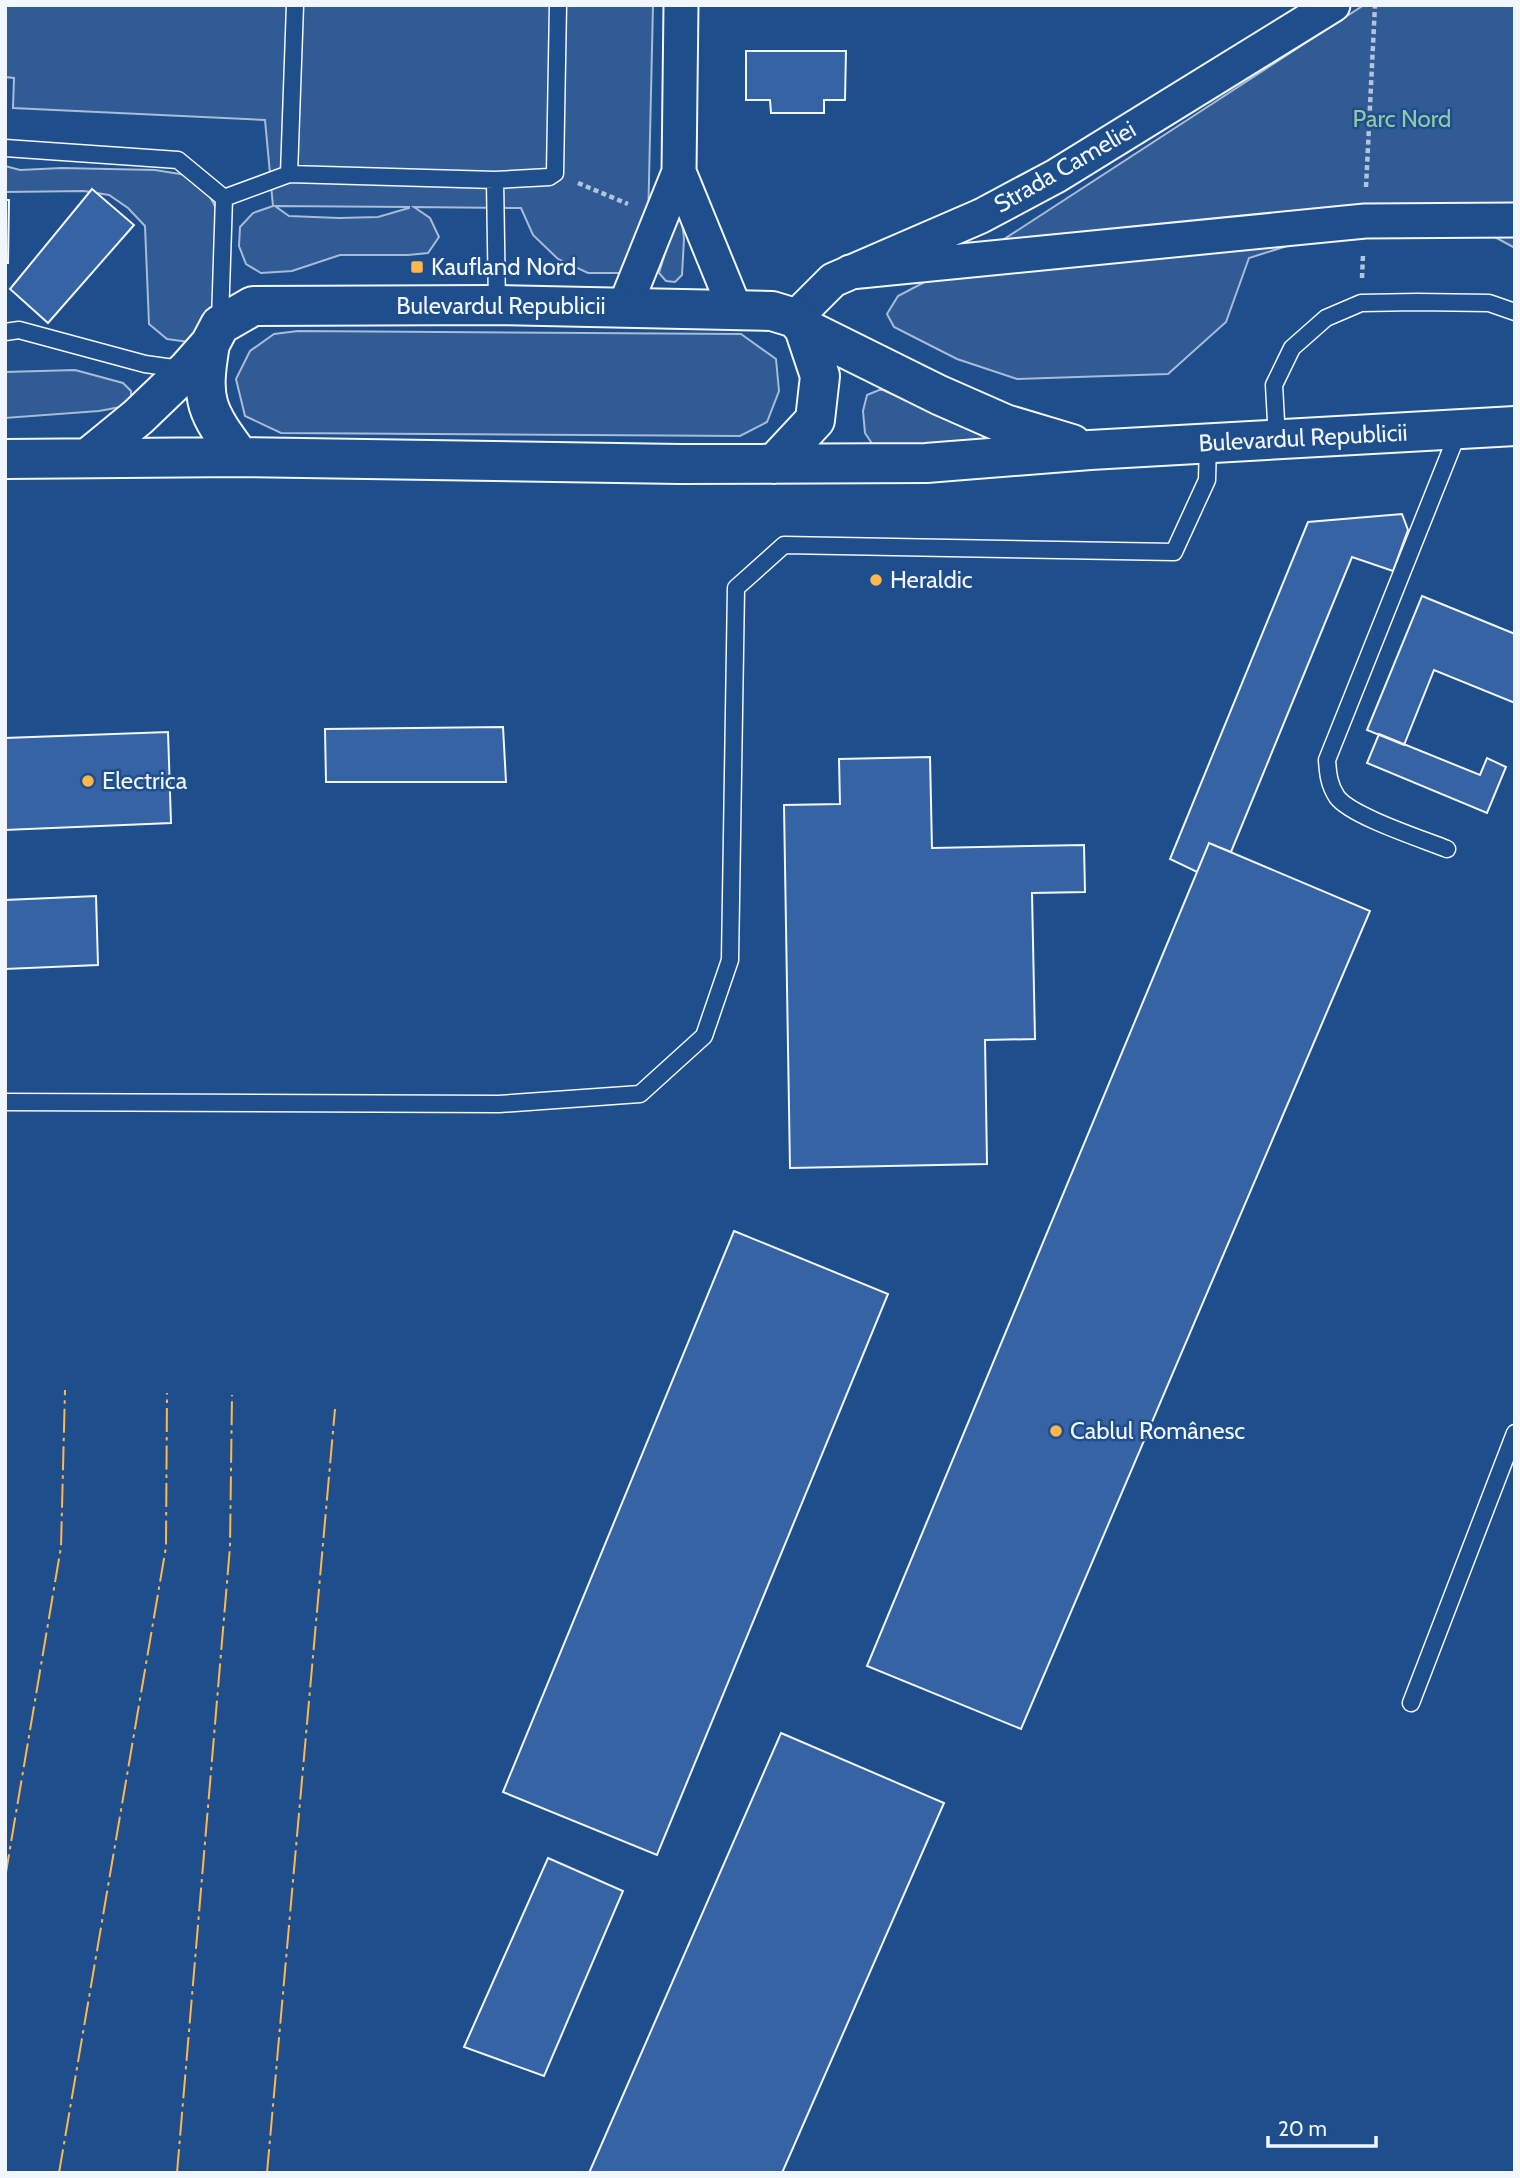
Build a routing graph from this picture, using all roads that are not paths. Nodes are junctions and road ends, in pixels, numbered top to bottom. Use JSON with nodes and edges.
{"nodes":[{"id":1,"x":295,"y":5,"type":"edge"},
{"id":2,"x":558,"y":5,"type":"edge"},
{"id":3,"x":681,"y":5,"type":"edge"},
{"id":4,"x":1333,"y":5,"type":"edge"},
{"id":5,"x":5,"y":148,"type":"edge"},
{"id":6,"x":680,"y":172,"type":"junction"},
{"id":7,"x":289,"y":174,"type":"junction"},
{"id":8,"x":495,"y":180,"type":"junction"},
{"id":9,"x":224,"y":198,"type":"junction"},
{"id":10,"x":1515,"y":220,"type":"edge"},
{"id":11,"x":849,"y":272,"type":"junction"},
{"id":12,"x":497,"y":305,"type":"junction"},
{"id":13,"x":625,"y":306,"type":"junction"},
{"id":14,"x":735,"y":309,"type":"junction"},
{"id":15,"x":1515,"y":313,"type":"edge"},
{"id":16,"x":799,"y":323,"type":"junction"},
{"id":17,"x":5,"y":332,"type":"edge"},
{"id":18,"x":206,"y":346,"type":"junction"},
{"id":19,"x":1515,"y":426,"type":"edge"},
{"id":20,"x":1459,"y":430,"type":"junction"},
{"id":21,"x":1277,"y":439,"type":"junction"},
{"id":22,"x":1208,"y":443,"type":"junction"},
{"id":23,"x":1090,"y":450,"type":"junction"},
{"id":24,"x":240,"y":457,"type":"junction"},
{"id":25,"x":88,"y":458,"type":"junction"},
{"id":26,"x":5,"y":459,"type":"edge"},
{"id":27,"x":774,"y":464,"type":"junction"},
{"id":28,"x":1447,"y":849,"type":"dead end"},
{"id":29,"x":5,"y":1102,"type":"edge"},
{"id":30,"x":1515,"y":1433,"type":"edge"},
{"id":31,"x":1411,"y":1703,"type":"dead end"}],
"edges":[{"from":1,"to":7,"type":"lane"},
{"from":2,"to":8,"type":"lane"},
{"from":3,"to":6,"type":"street"},
{"from":4,"to":11,"type":"street","name":"Strada Cameliei"},
{"from":5,"to":9,"type":"lane"},
{"from":6,"to":13,"type":"street"},
{"from":6,"to":14,"type":"street"},
{"from":7,"to":8,"type":"lane"},
{"from":7,"to":9,"type":"lane"},
{"from":8,"to":12,"type":"lane"},
{"from":9,"to":18,"type":"lane"},
{"from":10,"to":11,"type":"street"},
{"from":11,"to":16,"type":"street","name":"Strada Cameliei"},
{"from":12,"to":13,"type":"main road","name":"Bulevardul Republicii"},
{"from":12,"to":18,"type":"main road","name":"Bulevardul Republicii"},
{"from":13,"to":14,"type":"main road","name":"Bulevardul Republicii"},
{"from":14,"to":16,"type":"main road","name":"Bulevardul Republicii"},
{"from":15,"to":21,"type":"lane"},
{"from":16,"to":23,"type":"main road","name":"Bulevardul Republicii"},
{"from":16,"to":27,"type":"main road"},
{"from":17,"to":18,"type":"lane"},
{"from":18,"to":24,"type":"main road"},
{"from":18,"to":25,"type":"main road","name":"Bulevardul Republicii"},
{"from":19,"to":20,"type":"main road","name":"Bulevardul Republicii"},
{"from":20,"to":21,"type":"main road","name":"Bulevardul Republicii"},
{"from":20,"to":28,"type":"lane"},
{"from":21,"to":22,"type":"main road","name":"Bulevardul Republicii"},
{"from":22,"to":23,"type":"main road","name":"Bulevardul Republicii"},
{"from":22,"to":29,"type":"lane"},
{"from":23,"to":27,"type":"main road","name":"Bulevardul Republicii"},
{"from":24,"to":25,"type":"main road","name":"Bulevardul Republicii"},
{"from":24,"to":27,"type":"main road","name":"Bulevardul Republicii"},
{"from":25,"to":26,"type":"main road","name":"Bulevardul Republicii"},
{"from":30,"to":31,"type":"lane"}]}
